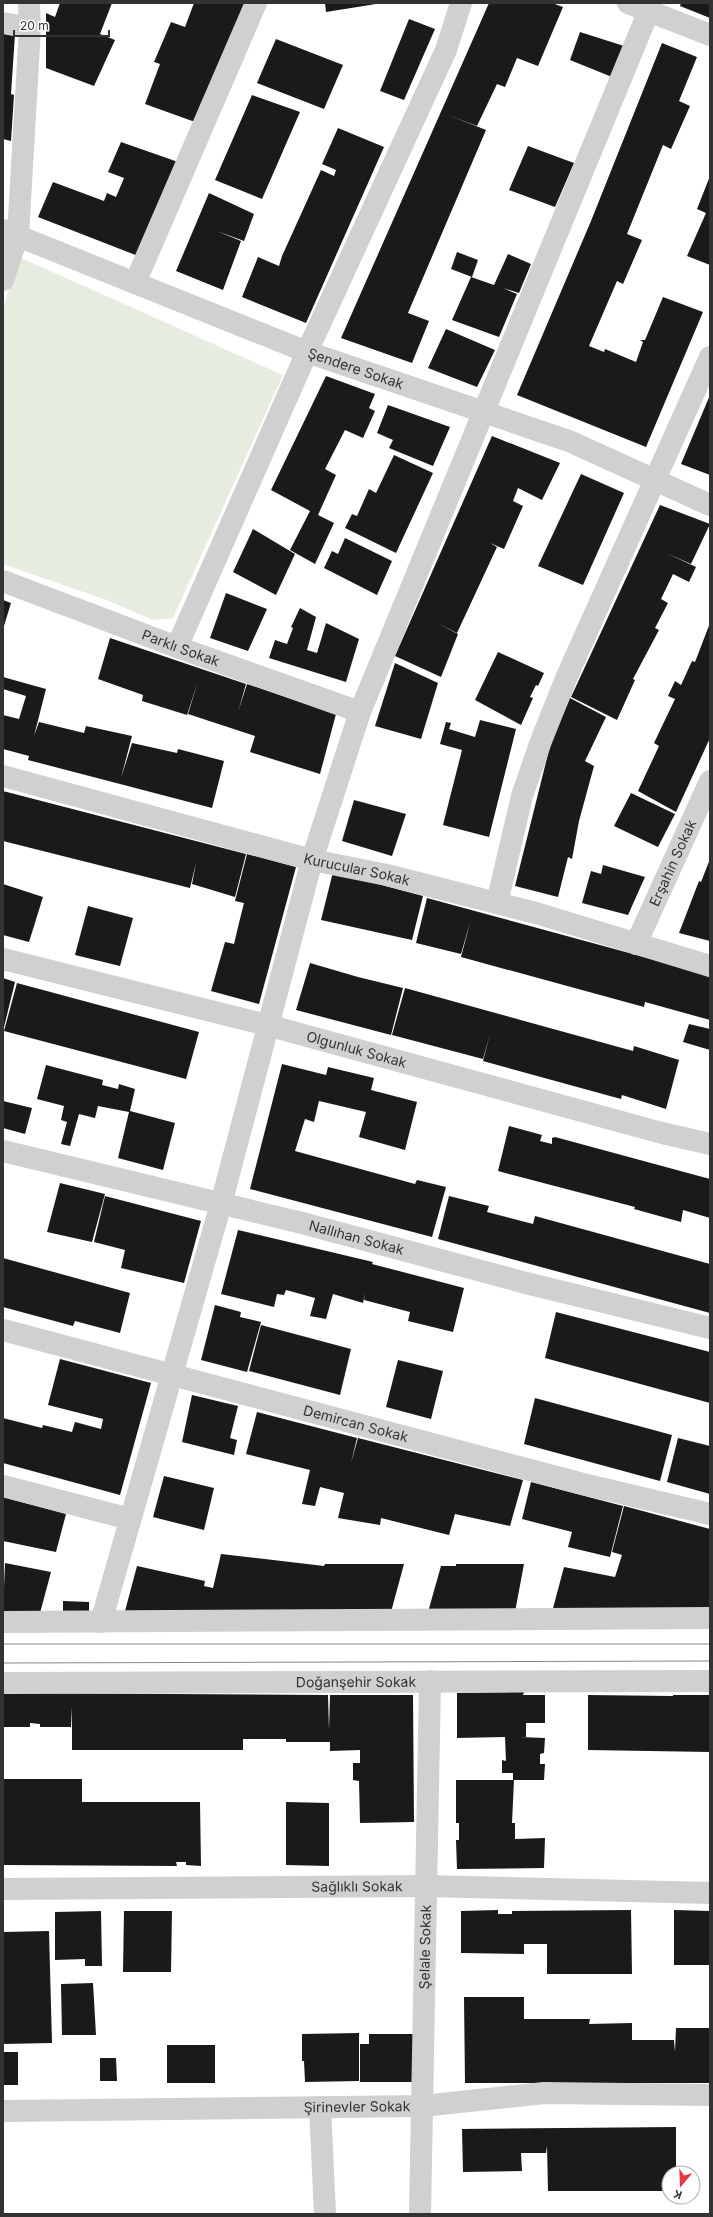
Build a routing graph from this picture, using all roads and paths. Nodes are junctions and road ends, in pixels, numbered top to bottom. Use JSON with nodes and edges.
{"nodes":[{"id":1,"x":29,"y":3,"type":"edge"},
{"id":2,"x":256,"y":3,"type":"edge"},
{"id":3,"x":461,"y":3,"type":"edge"},
{"id":4,"x":628,"y":3,"type":"edge"},
{"id":5,"x":650,"y":7,"type":"edge"},
{"id":6,"x":3,"y":23,"type":"edge"},
{"id":7,"x":30,"y":28,"type":"junction"},
{"id":8,"x":710,"y":35,"type":"edge"},
{"id":9,"x":10,"y":233,"type":"edge"},
{"id":10,"x":3,"y":280,"type":"edge"},
{"id":11,"x":135,"y":283,"type":"junction"},
{"id":12,"x":308,"y":352,"type":"junction"},
{"id":13,"x":710,"y":358,"type":"edge"},
{"id":14,"x":484,"y":413,"type":"junction"},
{"id":15,"x":655,"y":480,"type":"junction"},
{"id":16,"x":710,"y":504,"type":"edge"},
{"id":17,"x":3,"y":581,"type":"edge"},
{"id":18,"x":177,"y":647,"type":"junction"},
{"id":19,"x":360,"y":712,"type":"junction"},
{"id":20,"x":3,"y":776,"type":"edge"},
{"id":21,"x":710,"y":781,"type":"edge"},
{"id":22,"x":312,"y":860,"type":"junction"},
{"id":23,"x":497,"y":903,"type":"junction"},
{"id":24,"x":636,"y":944,"type":"junction"},
{"id":25,"x":3,"y":959,"type":"edge"},
{"id":26,"x":710,"y":966,"type":"edge"},
{"id":27,"x":268,"y":1025,"type":"junction"},
{"id":28,"x":710,"y":1144,"type":"edge"},
{"id":29,"x":3,"y":1152,"type":"edge"},
{"id":30,"x":221,"y":1204,"type":"junction"},
{"id":31,"x":710,"y":1328,"type":"edge"},
{"id":32,"x":3,"y":1330,"type":"edge"},
{"id":33,"x":174,"y":1374,"type":"junction"},
{"id":34,"x":3,"y":1486,"type":"edge"},
{"id":35,"x":710,"y":1514,"type":"edge"},
{"id":36,"x":130,"y":1519,"type":"junction"},
{"id":37,"x":710,"y":1618,"type":"edge"},
{"id":38,"x":3,"y":1622,"type":"edge"},
{"id":39,"x":101,"y":1622,"type":"junction"},
{"id":40,"x":430,"y":1681,"type":"junction"},
{"id":41,"x":710,"y":1681,"type":"edge"},
{"id":42,"x":3,"y":1682,"type":"edge"},
{"id":43,"x":425,"y":1886,"type":"junction"},
{"id":44,"x":3,"y":1889,"type":"edge"},
{"id":45,"x":710,"y":1893,"type":"edge"},
{"id":46,"x":710,"y":2095,"type":"edge"},
{"id":47,"x":422,"y":2106,"type":"junction"},
{"id":48,"x":320,"y":2107,"type":"junction"},
{"id":49,"x":3,"y":2111,"type":"edge"},
{"id":50,"x":325,"y":2214,"type":"edge"},
{"id":51,"x":420,"y":2214,"type":"edge"}],
"edges":[{"from":1,"to":7,"type":"street"},
{"from":2,"to":11,"type":"street"},
{"from":3,"to":12,"type":"street"},
{"from":4,"to":5,"type":"street"},
{"from":5,"to":8,"type":"street"},
{"from":5,"to":14,"type":"street"},
{"from":6,"to":7,"type":"street"},
{"from":7,"to":9,"type":"street"},
{"from":9,"to":10,"type":"street"},
{"from":9,"to":11,"type":"street","name":"Şendere Sokak"},
{"from":11,"to":12,"type":"street","name":"Şendere Sokak"},
{"from":12,"to":14,"type":"street","name":"Şendere Sokak"},
{"from":12,"to":18,"type":"street"},
{"from":13,"to":15,"type":"street"},
{"from":14,"to":15,"type":"street","name":"Şendere Sokak"},
{"from":14,"to":19,"type":"street"},
{"from":15,"to":16,"type":"street","name":"Şendere Sokak"},
{"from":15,"to":23,"type":"street"},
{"from":17,"to":18,"type":"street","name":"Parklı Sokak"},
{"from":18,"to":19,"type":"street","name":"Parklı Sokak"},
{"from":19,"to":22,"type":"street"},
{"from":20,"to":22,"type":"street","name":"Kurucular Sokak"},
{"from":21,"to":24,"type":"street","name":"Erşahin Sokak"},
{"from":22,"to":23,"type":"street","name":"Kurucular Sokak"},
{"from":22,"to":27,"type":"street"},
{"from":23,"to":24,"type":"street","name":"Kurucular Sokak"},
{"from":24,"to":26,"type":"street","name":"Kurucular Sokak"},
{"from":25,"to":27,"type":"street","name":"Olgunluk Sokak"},
{"from":27,"to":28,"type":"street","name":"Olgunluk Sokak"},
{"from":27,"to":30,"type":"street"},
{"from":29,"to":30,"type":"street","name":"Nallıhan Sokak"},
{"from":30,"to":31,"type":"street","name":"Nallıhan Sokak"},
{"from":30,"to":33,"type":"street"},
{"from":32,"to":33,"type":"street","name":"Demircan Sokak"},
{"from":33,"to":35,"type":"street","name":"Demircan Sokak"},
{"from":33,"to":36,"type":"street"},
{"from":34,"to":36,"type":"street"},
{"from":36,"to":39,"type":"street"},
{"from":37,"to":39,"type":"street"},
{"from":38,"to":39,"type":"street"},
{"from":40,"to":41,"type":"street","name":"Doğanşehir Sokak"},
{"from":40,"to":42,"type":"street","name":"Doğanşehir Sokak"},
{"from":40,"to":43,"type":"street","name":"Şelale Sokak"},
{"from":43,"to":44,"type":"street","name":"Sağlıklı Sokak"},
{"from":43,"to":45,"type":"street","name":"Sağlıklı Sokak"},
{"from":43,"to":47,"type":"street","name":"Şelale Sokak"},
{"from":46,"to":47,"type":"street","name":"Şirinevler Sokak"},
{"from":47,"to":48,"type":"street","name":"Şirinevler Sokak"},
{"from":47,"to":51,"type":"street","name":"Şelale Sokak"},
{"from":48,"to":49,"type":"street","name":"Şirinevler Sokak"},
{"from":48,"to":50,"type":"street"}]}
